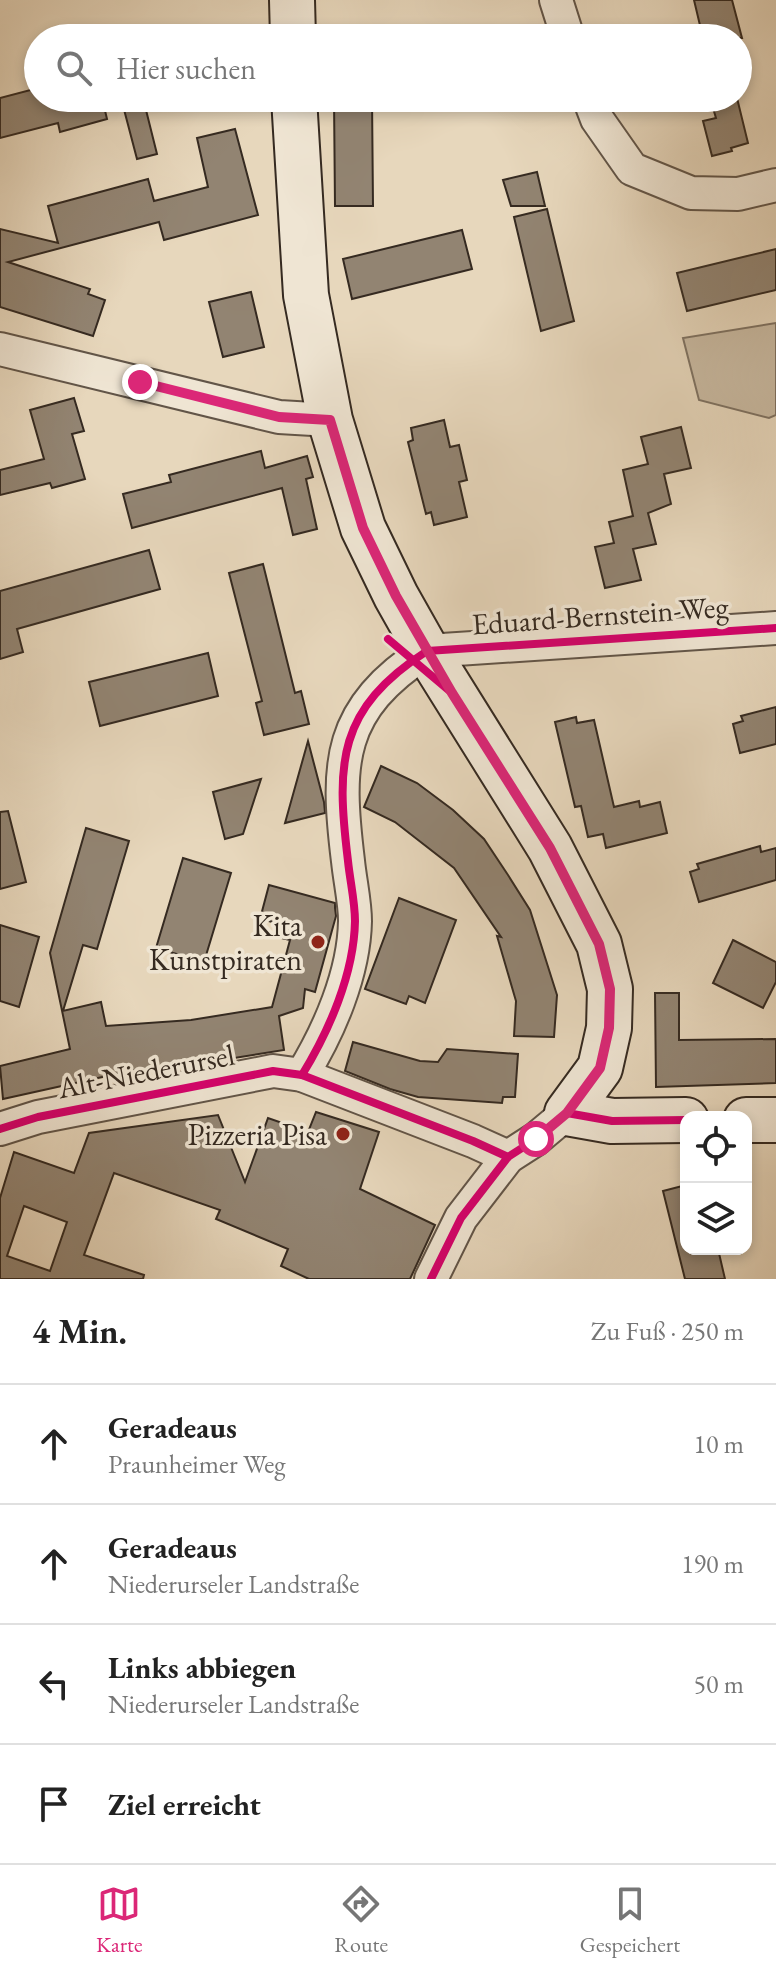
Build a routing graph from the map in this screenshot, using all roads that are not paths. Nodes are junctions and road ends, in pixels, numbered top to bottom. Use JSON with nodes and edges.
{"nodes":[{"id":1,"x":292,"y":0,"type":"edge"},
{"id":2,"x":556,"y":0,"type":"edge"},
{"id":3,"x":293,"y":24,"type":"edge"},
{"id":4,"x":564,"y":24,"type":"edge"},
{"id":5,"x":295,"y":112,"type":"edge"},
{"id":6,"x":594,"y":112,"type":"edge"},
{"id":7,"x":776,"y":185,"type":"edge"},
{"id":8,"x":0,"y":349,"type":"edge"},
{"id":9,"x":330,"y":420,"type":"junction"},
{"id":10,"x":776,"y":628,"type":"edge"},
{"id":11,"x":427,"y":651,"type":"junction"},
{"id":12,"x":302,"y":1075,"type":"junction"},
{"id":13,"x":567,"y":1113,"type":"junction"},
{"id":14,"x":680,"y":1120,"type":"edge"},
{"id":15,"x":752,"y":1120,"type":"edge"},
{"id":16,"x":776,"y":1120,"type":"edge"},
{"id":17,"x":0,"y":1129,"type":"edge"},
{"id":18,"x":508,"y":1157,"type":"junction"},
{"id":19,"x":431,"y":1279,"type":"edge"}],
"edges":[{"from":1,"to":3,"type":"main road"},
{"from":2,"to":4,"type":"street"},
{"from":5,"to":9,"type":"main road"},
{"from":6,"to":7,"type":"street"},
{"from":8,"to":9,"type":"street"},
{"from":9,"to":11,"type":"main road"},
{"from":10,"to":11,"type":"street","name":"Eduard-Bernstein-Weg"},
{"from":11,"to":12,"type":"street"},
{"from":11,"to":13,"type":"main road"},
{"from":12,"to":17,"type":"street","name":"Alt-Niederursel"},
{"from":12,"to":18,"type":"street","name":"Alt-Niederursel"},
{"from":13,"to":14,"type":"main road"},
{"from":13,"to":18,"type":"street"},
{"from":15,"to":16,"type":"main road"},
{"from":18,"to":19,"type":"street"}]}
